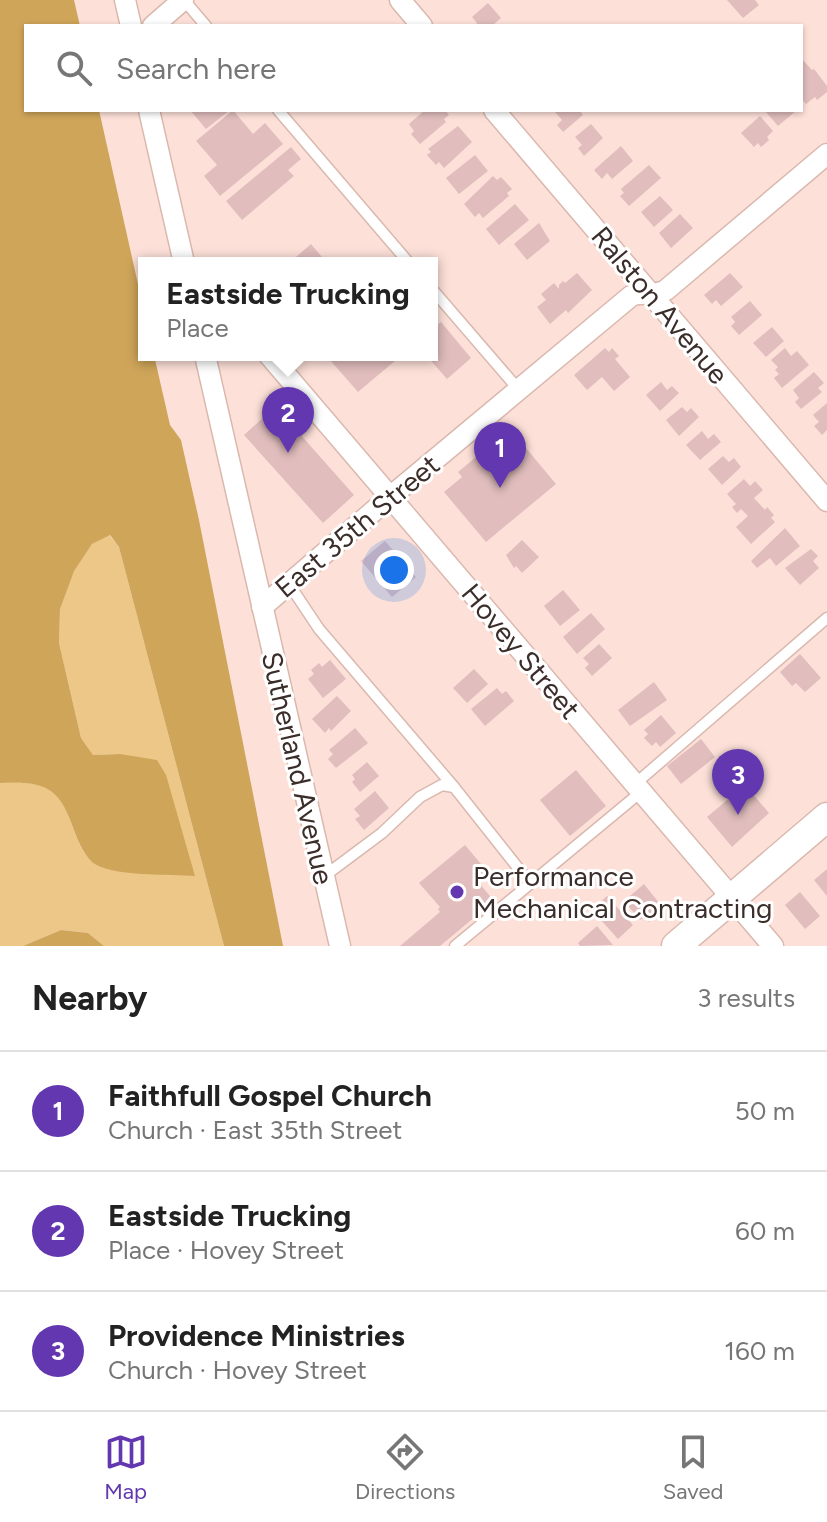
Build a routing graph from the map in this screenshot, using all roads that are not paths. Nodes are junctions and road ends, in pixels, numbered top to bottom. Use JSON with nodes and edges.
{"nodes":[{"id":1,"x":125,"y":0,"type":"edge"},
{"id":2,"x":183,"y":0,"type":"edge"},
{"id":3,"x":400,"y":0,"type":"edge"},
{"id":4,"x":131,"y":24,"type":"edge"},
{"id":5,"x":155,"y":24,"type":"edge"},
{"id":6,"x":204,"y":24,"type":"edge"},
{"id":7,"x":420,"y":24,"type":"edge"},
{"id":8,"x":149,"y":112,"type":"edge"},
{"id":9,"x":280,"y":112,"type":"edge"},
{"id":10,"x":496,"y":112,"type":"edge"},
{"id":11,"x":827,"y":154,"type":"edge"},
{"id":12,"x":185,"y":257,"type":"edge"},
{"id":13,"x":404,"y":257,"type":"edge"},
{"id":14,"x":651,"y":294,"type":"junction"},
{"id":15,"x":438,"y":296,"type":"edge"},
{"id":16,"x":206,"y":361,"type":"edge"},
{"id":17,"x":274,"y":361,"type":"edge"},
{"id":18,"x":519,"y":390,"type":"junction"},
{"id":19,"x":390,"y":497,"type":"junction"},
{"id":20,"x":827,"y":501,"type":"edge"},
{"id":21,"x":289,"y":584,"type":"junction"},
{"id":22,"x":262,"y":607,"type":"junction"},
{"id":23,"x":827,"y":618,"type":"edge"},
{"id":24,"x":454,"y":787,"type":"junction"},
{"id":25,"x":638,"y":788,"type":"junction"},
{"id":26,"x":827,"y":817,"type":"edge"},
{"id":27,"x":323,"y":877,"type":"junction"},
{"id":28,"x":530,"y":883,"type":"junction"},
{"id":29,"x":732,"y":898,"type":"junction"},
{"id":30,"x":340,"y":946,"type":"edge"},
{"id":31,"x":455,"y":946,"type":"edge"},
{"id":32,"x":676,"y":946,"type":"edge"},
{"id":33,"x":773,"y":946,"type":"edge"}],
"edges":[{"from":1,"to":4,"type":"street"},
{"from":2,"to":5,"type":"street"},
{"from":2,"to":6,"type":"lane"},
{"from":3,"to":7,"type":"street"},
{"from":8,"to":12,"type":"street"},
{"from":9,"to":13,"type":"lane"},
{"from":10,"to":14,"type":"street","name":"Ralston Avenue"},
{"from":11,"to":14,"type":"street","name":"East 35th Street"},
{"from":14,"to":18,"type":"street","name":"East 35th Street"},
{"from":14,"to":20,"type":"street","name":"Ralston Avenue"},
{"from":15,"to":18,"type":"lane"},
{"from":16,"to":22,"type":"street","name":"Sutherland Avenue"},
{"from":17,"to":19,"type":"street","name":"Hovey Street"},
{"from":18,"to":19,"type":"street","name":"East 35th Street"},
{"from":19,"to":21,"type":"street","name":"East 35th Street"},
{"from":19,"to":25,"type":"street","name":"Hovey Street"},
{"from":21,"to":22,"type":"street","name":"East 35th Street"},
{"from":21,"to":24,"type":"lane"},
{"from":22,"to":27,"type":"street","name":"Sutherland Avenue"},
{"from":23,"to":25,"type":"lane"},
{"from":24,"to":27,"type":"lane"},
{"from":24,"to":28,"type":"lane"},
{"from":25,"to":28,"type":"lane"},
{"from":25,"to":29,"type":"street","name":"Hovey Street"},
{"from":26,"to":29,"type":"main road"},
{"from":27,"to":30,"type":"street","name":"Sutherland Avenue"},
{"from":28,"to":31,"type":"lane"},
{"from":29,"to":32,"type":"main road"},
{"from":29,"to":33,"type":"street","name":"Hovey Street"}]}
